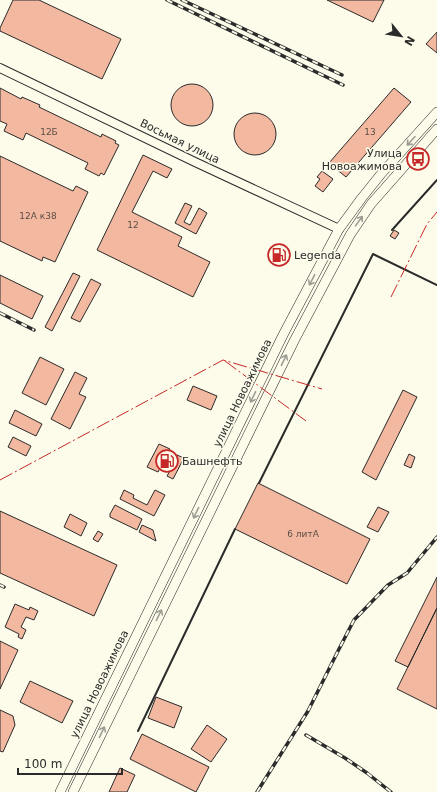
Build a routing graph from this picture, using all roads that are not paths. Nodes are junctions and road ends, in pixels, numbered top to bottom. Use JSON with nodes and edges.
{"nodes":[{"id":1,"x":0,"y":68,"type":"edge"},
{"id":2,"x":437,"y":112,"type":"edge"},
{"id":3,"x":437,"y":129,"type":"edge"},
{"id":4,"x":339,"y":229,"type":"junction"},
{"id":5,"x":350,"y":234,"type":"junction"},
{"id":6,"x":60,"y":792,"type":"edge"},
{"id":7,"x":73,"y":792,"type":"edge"}],
"edges":[{"from":1,"to":4,"type":"street","name":"Восьмая улица"},
{"from":2,"to":4,"type":"main road","name":"улица Новоажимова","one_way":true},
{"from":5,"to":3,"type":"main road","one_way":true},
{"from":4,"to":5,"type":"main road","name":"Восьмая улица"},
{"from":4,"to":6,"type":"main road","name":"улица Новоажимова","one_way":true},
{"from":7,"to":5,"type":"main road","one_way":true}]}
